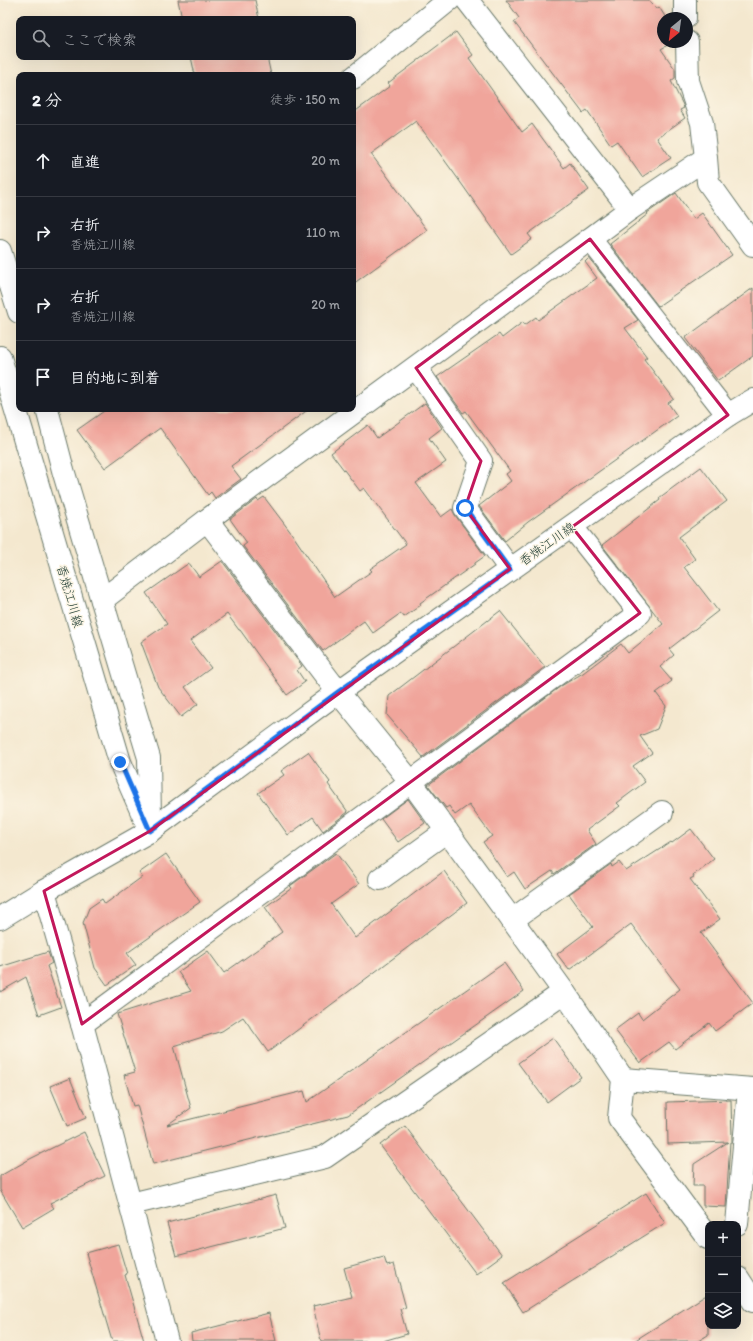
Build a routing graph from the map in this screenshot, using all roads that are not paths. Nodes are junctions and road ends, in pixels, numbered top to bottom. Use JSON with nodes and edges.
{"nodes":[{"id":1,"x":449,"y":0,"type":"edge"},
{"id":2,"x":467,"y":0,"type":"edge"},
{"id":3,"x":685,"y":0,"type":"edge"},
{"id":4,"x":685,"y":12,"type":"edge"},
{"id":5,"x":686,"y":48,"type":"edge"},
{"id":6,"x":356,"y":76,"type":"edge"},
{"id":7,"x":706,"y":158,"type":"junction"},
{"id":8,"x":630,"y":209,"type":"junction"},
{"id":9,"x":590,"y":239,"type":"junction"},
{"id":10,"x":753,"y":245,"type":"edge"},
{"id":11,"x":0,"y":251,"type":"edge"},
{"id":12,"x":16,"y":302,"type":"edge"},
{"id":13,"x":0,"y":357,"type":"edge"},
{"id":14,"x":416,"y":368,"type":"junction"},
{"id":15,"x":753,"y":400,"type":"edge"},
{"id":16,"x":16,"y":411,"type":"edge"},
{"id":17,"x":16,"y":412,"type":"edge"},
{"id":18,"x":48,"y":412,"type":"edge"},
{"id":19,"x":356,"y":412,"type":"edge"},
{"id":20,"x":356,"y":412,"type":"edge"},
{"id":21,"x":728,"y":415,"type":"junction"},
{"id":22,"x":207,"y":520,"type":"junction"},
{"id":23,"x":572,"y":527,"type":"junction"},
{"id":24,"x":510,"y":570,"type":"junction"},
{"id":25,"x":102,"y":600,"type":"junction"},
{"id":26,"x":338,"y":692,"type":"junction"},
{"id":27,"x":411,"y":782,"type":"junction"},
{"id":28,"x":662,"y":812,"type":"dead end"},
{"id":29,"x":150,"y":831,"type":"junction"},
{"id":30,"x":447,"y":831,"type":"junction"},
{"id":31,"x":380,"y":879,"type":"dead end"},
{"id":32,"x":44,"y":891,"type":"junction"},
{"id":33,"x":0,"y":918,"type":"edge"},
{"id":34,"x":512,"y":920,"type":"junction"},
{"id":35,"x":564,"y":992,"type":"junction"},
{"id":36,"x":82,"y":1024,"type":"junction"},
{"id":37,"x":623,"y":1079,"type":"junction"},
{"id":38,"x":751,"y":1089,"type":"edge"},
{"id":39,"x":131,"y":1204,"type":"junction"},
{"id":40,"x":737,"y":1221,"type":"edge"},
{"id":41,"x":705,"y":1234,"type":"edge"},
{"id":42,"x":741,"y":1282,"type":"edge"},
{"id":43,"x":753,"y":1300,"type":"edge"},
{"id":44,"x":167,"y":1341,"type":"edge"}],
"edges":[{"from":1,"to":6,"type":"street"},
{"from":2,"to":8,"type":"street"},
{"from":3,"to":4,"type":"street"},
{"from":5,"to":7,"type":"street"},
{"from":7,"to":8,"type":"street"},
{"from":7,"to":10,"type":"street"},
{"from":8,"to":9,"type":"street"},
{"from":9,"to":14,"type":"street"},
{"from":9,"to":21,"type":"street"},
{"from":11,"to":12,"type":"street"},
{"from":13,"to":16,"type":"street","name":"香焼江川線"},
{"from":14,"to":19,"type":"street"},
{"from":14,"to":24,"type":"street"},
{"from":15,"to":21,"type":"street","name":"香焼江川線"},
{"from":17,"to":29,"type":"street","name":"香焼江川線"},
{"from":18,"to":25,"type":"street"},
{"from":20,"to":22,"type":"street"},
{"from":21,"to":23,"type":"street","name":"香焼江川線"},
{"from":22,"to":25,"type":"street"},
{"from":22,"to":26,"type":"street"},
{"from":23,"to":24,"type":"street","name":"香焼江川線"},
{"from":23,"to":27,"type":"street"},
{"from":24,"to":26,"type":"street","name":"香焼江川線"},
{"from":25,"to":29,"type":"street"},
{"from":26,"to":27,"type":"street"},
{"from":26,"to":29,"type":"street","name":"香焼江川線"},
{"from":27,"to":30,"type":"street"},
{"from":27,"to":36,"type":"street"},
{"from":28,"to":34,"type":"street"},
{"from":29,"to":32,"type":"street"},
{"from":30,"to":31,"type":"street"},
{"from":30,"to":34,"type":"street"},
{"from":32,"to":33,"type":"street"},
{"from":32,"to":36,"type":"street"},
{"from":34,"to":35,"type":"street"},
{"from":35,"to":37,"type":"street"},
{"from":35,"to":39,"type":"street"},
{"from":36,"to":39,"type":"street"},
{"from":37,"to":38,"type":"street"},
{"from":37,"to":41,"type":"street"},
{"from":38,"to":40,"type":"street"},
{"from":39,"to":44,"type":"street"},
{"from":42,"to":43,"type":"street"}]}
